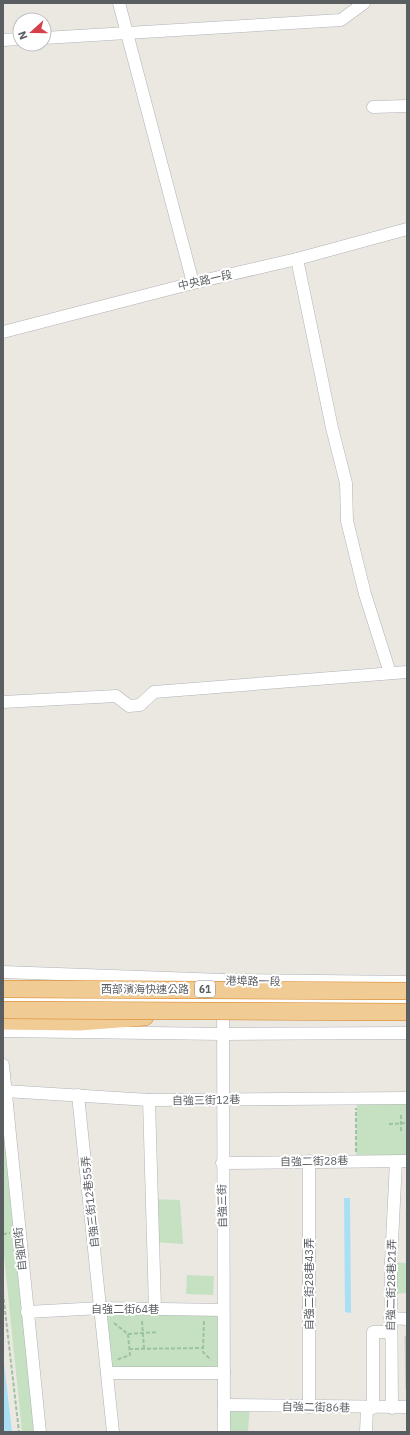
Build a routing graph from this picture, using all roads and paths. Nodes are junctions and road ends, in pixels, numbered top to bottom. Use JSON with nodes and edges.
{"nodes":[{"id":1,"x":119,"y":3,"type":"edge"},
{"id":2,"x":364,"y":3,"type":"edge"},
{"id":3,"x":128,"y":34,"type":"junction"},
{"id":4,"x":52,"y":38,"type":"edge"},
{"id":5,"x":407,"y":106,"type":"edge"},
{"id":6,"x":373,"y":107,"type":"dead end"},
{"id":7,"x":407,"y":229,"type":"edge"},
{"id":8,"x":297,"y":259,"type":"junction"},
{"id":9,"x":193,"y":283,"type":"junction"},
{"id":10,"x":3,"y":332,"type":"edge"},
{"id":11,"x":407,"y":672,"type":"edge"},
{"id":12,"x":390,"y":673,"type":"junction"},
{"id":13,"x":3,"y":702,"type":"edge"},
{"id":14,"x":3,"y":972,"type":"edge"},
{"id":15,"x":223,"y":980,"type":"junction"},
{"id":16,"x":3,"y":981,"type":"edge"},
{"id":17,"x":407,"y":982,"type":"edge"},
{"id":18,"x":3,"y":989,"type":"edge"},
{"id":19,"x":194,"y":989,"type":"junction"},
{"id":20,"x":407,"y":991,"type":"edge"},
{"id":21,"x":3,"y":998,"type":"edge"},
{"id":22,"x":222,"y":1000,"type":"junction"},
{"id":23,"x":407,"y":1002,"type":"edge"},
{"id":24,"x":3,"y":1010,"type":"edge"},
{"id":25,"x":197,"y":1010,"type":"junction"},
{"id":26,"x":407,"y":1012,"type":"edge"},
{"id":27,"x":3,"y":1021,"type":"edge"},
{"id":28,"x":3,"y":1031,"type":"edge"},
{"id":29,"x":407,"y":1033,"type":"edge"},
{"id":30,"x":223,"y":1034,"type":"junction"},
{"id":31,"x":3,"y":1066,"type":"edge"},
{"id":32,"x":5,"y":1091,"type":"junction"},
{"id":33,"x":78,"y":1095,"type":"junction"},
{"id":34,"x":357,"y":1098,"type":"junction"},
{"id":35,"x":407,"y":1098,"type":"edge"},
{"id":36,"x":149,"y":1100,"type":"junction"},
{"id":37,"x":222,"y":1100,"type":"junction"},
{"id":38,"x":401,"y":1115,"type":"dead end"},
{"id":39,"x":389,"y":1124,"type":"dead end"},
{"id":40,"x":407,"y":1124,"type":"edge"},
{"id":41,"x":401,"y":1133,"type":"dead end"},
{"id":42,"x":309,"y":1161,"type":"junction"},
{"id":43,"x":356,"y":1161,"type":"junction"},
{"id":44,"x":401,"y":1161,"type":"edge"},
{"id":45,"x":222,"y":1162,"type":"junction"},
{"id":46,"x":3,"y":1293,"type":"edge"},
{"id":47,"x":101,"y":1308,"type":"junction"},
{"id":48,"x":155,"y":1308,"type":"junction"},
{"id":49,"x":224,"y":1310,"type":"junction"},
{"id":50,"x":27,"y":1312,"type":"junction"},
{"id":51,"x":207,"y":1318,"type":"dead end"},
{"id":52,"x":390,"y":1318,"type":"junction"},
{"id":53,"x":407,"y":1318,"type":"edge"},
{"id":54,"x":142,"y":1321,"type":"dead end"},
{"id":55,"x":111,"y":1322,"type":"dead end"},
{"id":56,"x":158,"y":1332,"type":"dead end"},
{"id":57,"x":390,"y":1332,"type":"junction"},
{"id":58,"x":128,"y":1334,"type":"junction"},
{"id":59,"x":203,"y":1348,"type":"junction"},
{"id":60,"x":130,"y":1349,"type":"junction"},
{"id":61,"x":144,"y":1349,"type":"junction"},
{"id":62,"x":115,"y":1360,"type":"dead end"},
{"id":63,"x":211,"y":1360,"type":"dead end"},
{"id":64,"x":107,"y":1373,"type":"junction"},
{"id":65,"x":224,"y":1373,"type":"junction"},
{"id":66,"x":224,"y":1405,"type":"junction"},
{"id":67,"x":309,"y":1407,"type":"junction"},
{"id":68,"x":370,"y":1408,"type":"junction"},
{"id":69,"x":392,"y":1408,"type":"junction"},
{"id":70,"x":407,"y":1408,"type":"edge"},
{"id":71,"x":19,"y":1432,"type":"edge"},
{"id":72,"x":40,"y":1432,"type":"edge"},
{"id":73,"x":113,"y":1432,"type":"edge"},
{"id":74,"x":224,"y":1432,"type":"edge"},
{"id":75,"x":366,"y":1432,"type":"edge"}],
"edges":[{"from":1,"to":3,"type":"street"},
{"from":2,"to":3,"type":"street"},
{"from":3,"to":4,"type":"street"},
{"from":3,"to":9,"type":"street"},
{"from":5,"to":6,"type":"street"},
{"from":7,"to":8,"type":"street","name":"中央路一段"},
{"from":8,"to":9,"type":"street","name":"中央路一段"},
{"from":8,"to":12,"type":"street"},
{"from":9,"to":10,"type":"street","name":"中央路一段"},
{"from":11,"to":12,"type":"street"},
{"from":12,"to":13,"type":"street"},
{"from":14,"to":15,"type":"street","name":"港埠路一段"},
{"from":15,"to":17,"type":"street","name":"港埠路一段"},
{"from":15,"to":22,"type":"street","name":"自強三街"},
{"from":16,"to":19,"type":"highway","bridge":true},
{"from":18,"to":19,"type":"highway","name":"西部濱海快速公路","number":"61","bridge":true},
{"from":19,"to":20,"type":"highway","name":"西部濱海快速公路","number":"61","bridge":true},
{"from":21,"to":22,"type":"street","name":"港埠路一段"},
{"from":22,"to":23,"type":"street","name":"港埠路一段"},
{"from":22,"to":30,"type":"street","name":"自強三街"},
{"from":24,"to":25,"type":"highway","name":"西部濱海快速公路","number":"61","bridge":true},
{"from":25,"to":26,"type":"highway","name":"西部濱海快速公路","number":"61","bridge":true},
{"from":25,"to":27,"type":"highway","bridge":true},
{"from":28,"to":30,"type":"street"},
{"from":29,"to":30,"type":"street"},
{"from":30,"to":37,"type":"street","name":"自強三街"},
{"from":31,"to":32,"type":"street","name":"自強四街"},
{"from":32,"to":33,"type":"street","name":"自強三街12巷"},
{"from":32,"to":50,"type":"street","name":"自強四街"},
{"from":33,"to":36,"type":"street","name":"自強三街12巷"},
{"from":33,"to":47,"type":"street","name":"自強三街12巷55弄"},
{"from":34,"to":35,"type":"street","name":"自強三街12巷"},
{"from":34,"to":37,"type":"street","name":"自強三街12巷"},
{"from":34,"to":43,"type":"path"},
{"from":36,"to":37,"type":"street","name":"自強三街12巷"},
{"from":36,"to":48,"type":"street"},
{"from":37,"to":45,"type":"street","name":"自強三街"},
{"from":38,"to":41,"type":"path"},
{"from":39,"to":40,"type":"path"},
{"from":42,"to":43,"type":"street","name":"自強二街28巷"},
{"from":42,"to":45,"type":"street","name":"自強二街28巷"},
{"from":42,"to":67,"type":"street","name":"自強二街28巷43弄"},
{"from":43,"to":44,"type":"street","name":"自強二街28巷"},
{"from":44,"to":52,"type":"street","name":"自強二街28巷21弄"},
{"from":45,"to":49,"type":"street","name":"自強三街"},
{"from":46,"to":71,"type":"path"},
{"from":47,"to":48,"type":"street","name":"自強二街64巷"},
{"from":47,"to":50,"type":"street","name":"自強二街64巷"},
{"from":47,"to":64,"type":"street","name":"自強三街12巷55弄"},
{"from":48,"to":49,"type":"street","name":"自強二街64巷"},
{"from":49,"to":65,"type":"street","name":"自強三街"},
{"from":50,"to":72,"type":"street","name":"自強四街"},
{"from":51,"to":59,"type":"path"},
{"from":52,"to":53,"type":"street"},
{"from":52,"to":57,"type":"street","name":"自強二街28巷21弄"},
{"from":54,"to":61,"type":"path"},
{"from":55,"to":58,"type":"path"},
{"from":56,"to":58,"type":"path"},
{"from":57,"to":68,"type":"street"},
{"from":57,"to":69,"type":"street","name":"自強二街28巷21弄"},
{"from":58,"to":60,"type":"path"},
{"from":59,"to":61,"type":"path"},
{"from":59,"to":63,"type":"path"},
{"from":60,"to":61,"type":"path"},
{"from":60,"to":62,"type":"path"},
{"from":64,"to":65,"type":"street"},
{"from":64,"to":73,"type":"street","name":"自強三街12巷55弄"},
{"from":65,"to":66,"type":"street","name":"自強三街"},
{"from":66,"to":67,"type":"street","name":"自強二街86巷"},
{"from":66,"to":74,"type":"street","name":"自強三街"},
{"from":67,"to":68,"type":"street","name":"自強二街86巷"},
{"from":68,"to":69,"type":"street","name":"自強二街86巷"},
{"from":68,"to":75,"type":"street"},
{"from":69,"to":70,"type":"street","name":"自強二街86巷"}]}
